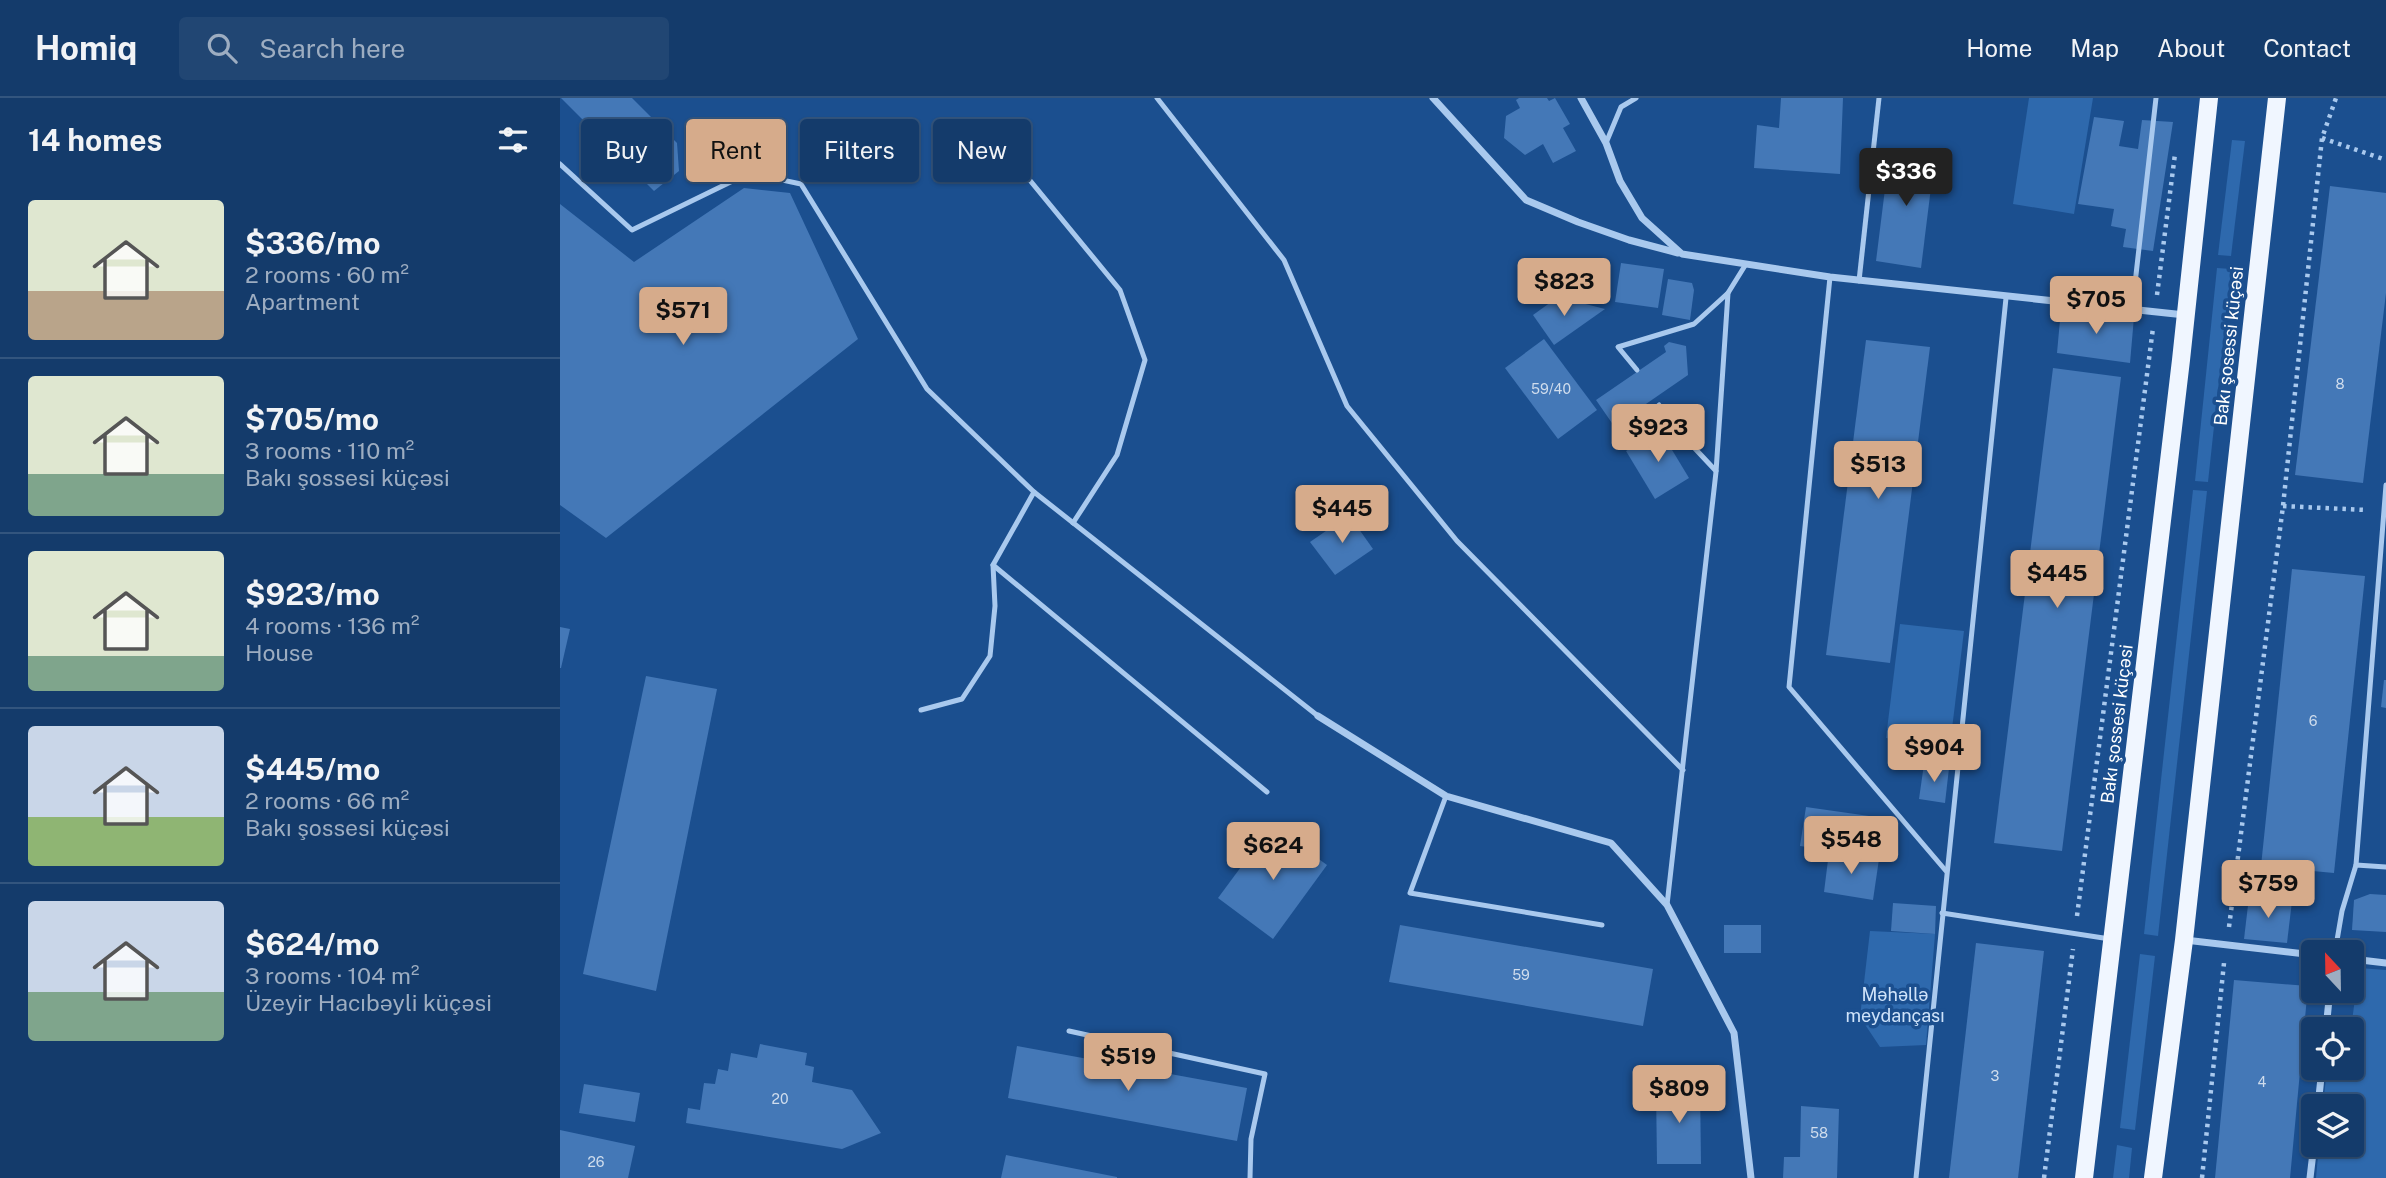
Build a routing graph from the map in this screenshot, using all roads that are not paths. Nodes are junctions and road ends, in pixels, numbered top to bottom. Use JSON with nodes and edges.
{"nodes":[{"id":1,"x":1157,"y":98,"type":"edge"},
{"id":2,"x":1433,"y":98,"type":"edge"},
{"id":3,"x":1581,"y":98,"type":"edge"},
{"id":4,"x":1636,"y":98,"type":"edge"},
{"id":5,"x":1879,"y":98,"type":"edge"},
{"id":6,"x":2156,"y":98,"type":"edge"},
{"id":7,"x":2277,"y":98,"type":"edge"},
{"id":8,"x":2208,"y":102,"type":"edge"},
{"id":9,"x":1606,"y":143,"type":"junction"},
{"id":10,"x":560,"y":164,"type":"edge"},
{"id":11,"x":1031,"y":182,"type":"edge"},
{"id":12,"x":1682,"y":254,"type":"junction"},
{"id":13,"x":1746,"y":264,"type":"junction"},
{"id":14,"x":1830,"y":277,"type":"junction"},
{"id":15,"x":1860,"y":281,"type":"junction"},
{"id":16,"x":1728,"y":293,"type":"junction"},
{"id":17,"x":2006,"y":298,"type":"junction"},
{"id":18,"x":2132,"y":310,"type":"junction"},
{"id":19,"x":2186,"y":316,"type":"junction"},
{"id":20,"x":1637,"y":370,"type":"dead end"},
{"id":21,"x":1659,"y":405,"type":"dead end"},
{"id":22,"x":1716,"y":472,"type":"junction"},
{"id":23,"x":2386,"y":485,"type":"edge"},
{"id":24,"x":2386,"y":491,"type":"edge"},
{"id":25,"x":1034,"y":492,"type":"junction"},
{"id":26,"x":1073,"y":523,"type":"junction"},
{"id":27,"x":993,"y":565,"type":"junction"},
{"id":28,"x":921,"y":710,"type":"dead end"},
{"id":29,"x":1318,"y":716,"type":"joint"},
{"id":30,"x":1682,"y":770,"type":"junction"},
{"id":31,"x":1267,"y":792,"type":"dead end"},
{"id":32,"x":1446,"y":796,"type":"junction"},
{"id":33,"x":2356,"y":865,"type":"junction"},
{"id":34,"x":2386,"y":867,"type":"edge"},
{"id":35,"x":1946,"y":871,"type":"junction"},
{"id":36,"x":1667,"y":905,"type":"junction"},
{"id":37,"x":1942,"y":913,"type":"junction"},
{"id":38,"x":1602,"y":925,"type":"dead end"},
{"id":39,"x":2113,"y":940,"type":"junction"},
{"id":40,"x":2184,"y":940,"type":"junction"},
{"id":41,"x":2337,"y":940,"type":"edge"},
{"id":42,"x":2301,"y":953,"type":"edge"},
{"id":43,"x":2364,"y":960,"type":"edge"},
{"id":44,"x":2386,"y":963,"type":"edge"},
{"id":45,"x":1069,"y":1031,"type":"dead end"},
{"id":46,"x":2312,"y":1157,"type":"edge"},
{"id":47,"x":1250,"y":1178,"type":"edge"},
{"id":48,"x":1751,"y":1178,"type":"edge"},
{"id":49,"x":1916,"y":1178,"type":"edge"},
{"id":50,"x":2084,"y":1178,"type":"edge"},
{"id":51,"x":2153,"y":1178,"type":"edge"},
{"id":52,"x":2310,"y":1178,"type":"edge"}],
"edges":[{"from":1,"to":30,"type":"lane"},
{"from":2,"to":12,"type":"street"},
{"from":3,"to":9,"type":"street"},
{"from":4,"to":9,"type":"lane"},
{"from":5,"to":15,"type":"lane"},
{"from":6,"to":18,"type":"lane"},
{"from":7,"to":40,"type":"main road","name":"Bakı şosessi küçəsi"},
{"from":8,"to":19,"type":"main road","name":"Bakı şossesi küçəsi"},
{"from":9,"to":12,"type":"street"},
{"from":10,"to":25,"type":"lane"},
{"from":11,"to":26,"type":"lane"},
{"from":12,"to":13,"type":"street"},
{"from":13,"to":14,"type":"street"},
{"from":13,"to":16,"type":"lane"},
{"from":14,"to":15,"type":"street"},
{"from":14,"to":35,"type":"lane"},
{"from":15,"to":17,"type":"street"},
{"from":16,"to":20,"type":"lane"},
{"from":16,"to":22,"type":"lane"},
{"from":17,"to":18,"type":"street"},
{"from":17,"to":35,"type":"lane"},
{"from":18,"to":19,"type":"street"},
{"from":19,"to":39,"type":"main road","name":"Bakı şossesi küçəsi"},
{"from":21,"to":22,"type":"lane"},
{"from":22,"to":30,"type":"lane"},
{"from":23,"to":24,"type":"lane"},
{"from":24,"to":33,"type":"lane"},
{"from":25,"to":26,"type":"lane"},
{"from":25,"to":27,"type":"lane"},
{"from":26,"to":29,"type":"lane"},
{"from":27,"to":28,"type":"lane"},
{"from":27,"to":31,"type":"lane"},
{"from":29,"to":32,"type":"street"},
{"from":30,"to":36,"type":"lane"},
{"from":32,"to":36,"type":"street"},
{"from":32,"to":38,"type":"lane"},
{"from":33,"to":34,"type":"lane"},
{"from":33,"to":41,"type":"lane"},
{"from":35,"to":37,"type":"lane"},
{"from":36,"to":48,"type":"street"},
{"from":37,"to":39,"type":"lane"},
{"from":37,"to":49,"type":"lane"},
{"from":39,"to":50,"type":"main road","name":"Bakı şossesi küçəsi"},
{"from":40,"to":42,"type":"street"},
{"from":40,"to":51,"type":"main road"},
{"from":43,"to":44,"type":"street"},
{"from":45,"to":47,"type":"lane"},
{"from":46,"to":52,"type":"street"}]}
